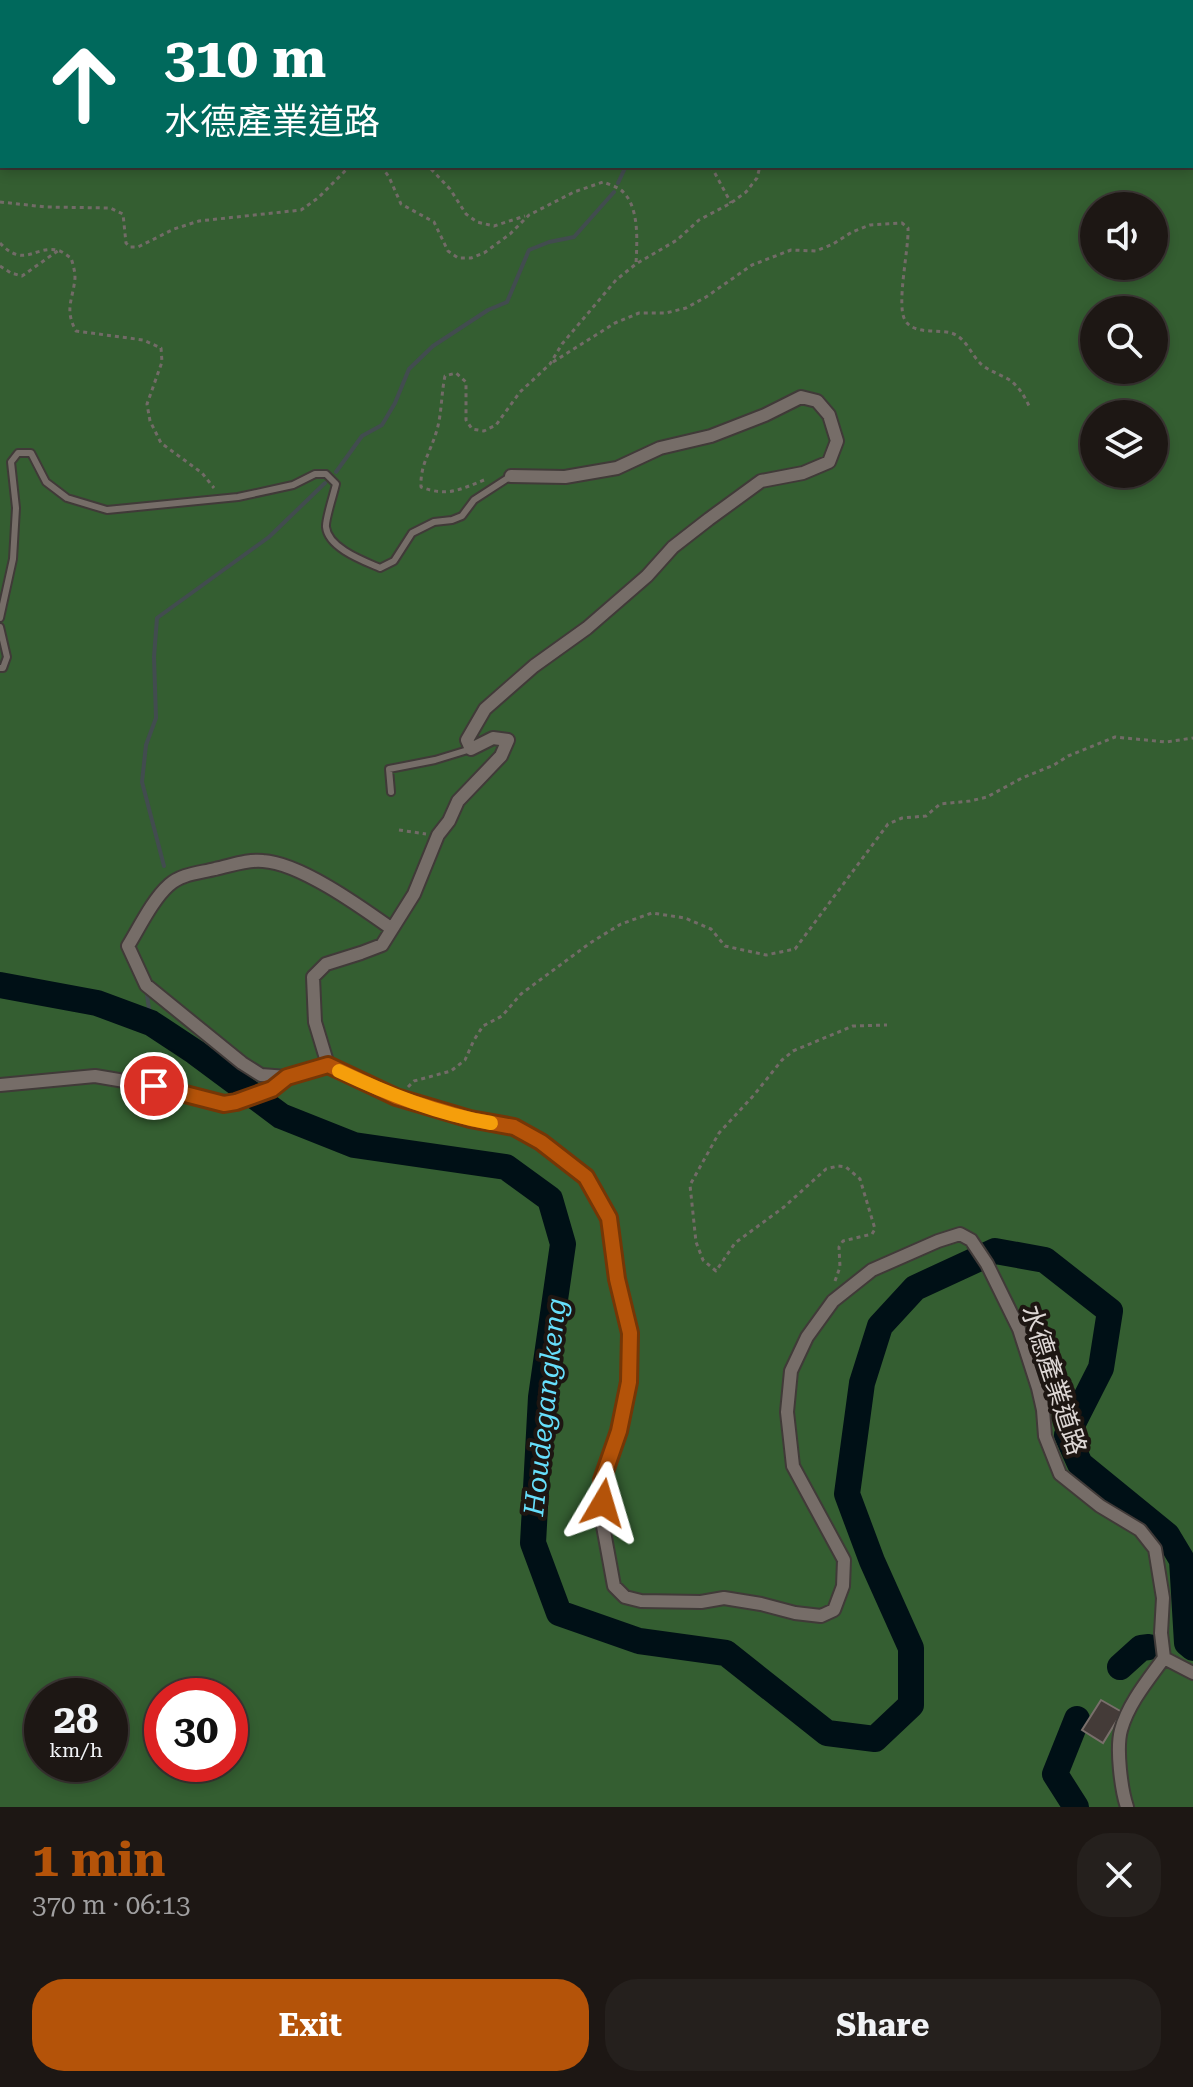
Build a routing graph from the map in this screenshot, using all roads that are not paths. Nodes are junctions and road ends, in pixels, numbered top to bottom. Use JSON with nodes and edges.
{"nodes":[{"id":1,"x":511,"y":476,"type":"joint"},
{"id":2,"x":0,"y":618,"type":"edge"},
{"id":3,"x":0,"y":627,"type":"edge"},
{"id":4,"x":0,"y":668,"type":"edge"},
{"id":5,"x":471,"y":749,"type":"junction"},
{"id":6,"x":391,"y":792,"type":"dead end"},
{"id":7,"x":392,"y":929,"type":"junction"},
{"id":8,"x":328,"y":1065,"type":"junction"},
{"id":9,"x":287,"y":1077,"type":"junction"},
{"id":10,"x":0,"y":1085,"type":"edge"},
{"id":11,"x":1164,"y":1658,"type":"junction"},
{"id":12,"x":1193,"y":1673,"type":"edge"},
{"id":13,"x":1127,"y":1807,"type":"edge"}],
"edges":[{"from":1,"to":2,"type":"lane"},
{"from":1,"to":5,"type":"street"},
{"from":3,"to":4,"type":"lane"},
{"from":5,"to":6,"type":"lane"},
{"from":5,"to":7,"type":"street"},
{"from":7,"to":8,"type":"street"},
{"from":7,"to":9,"type":"street"},
{"from":8,"to":9,"type":"street"},
{"from":8,"to":11,"type":"street","name":"水德產業道路"},
{"from":9,"to":10,"type":"street"},
{"from":11,"to":12,"type":"street"},
{"from":11,"to":13,"type":"street"}]}
